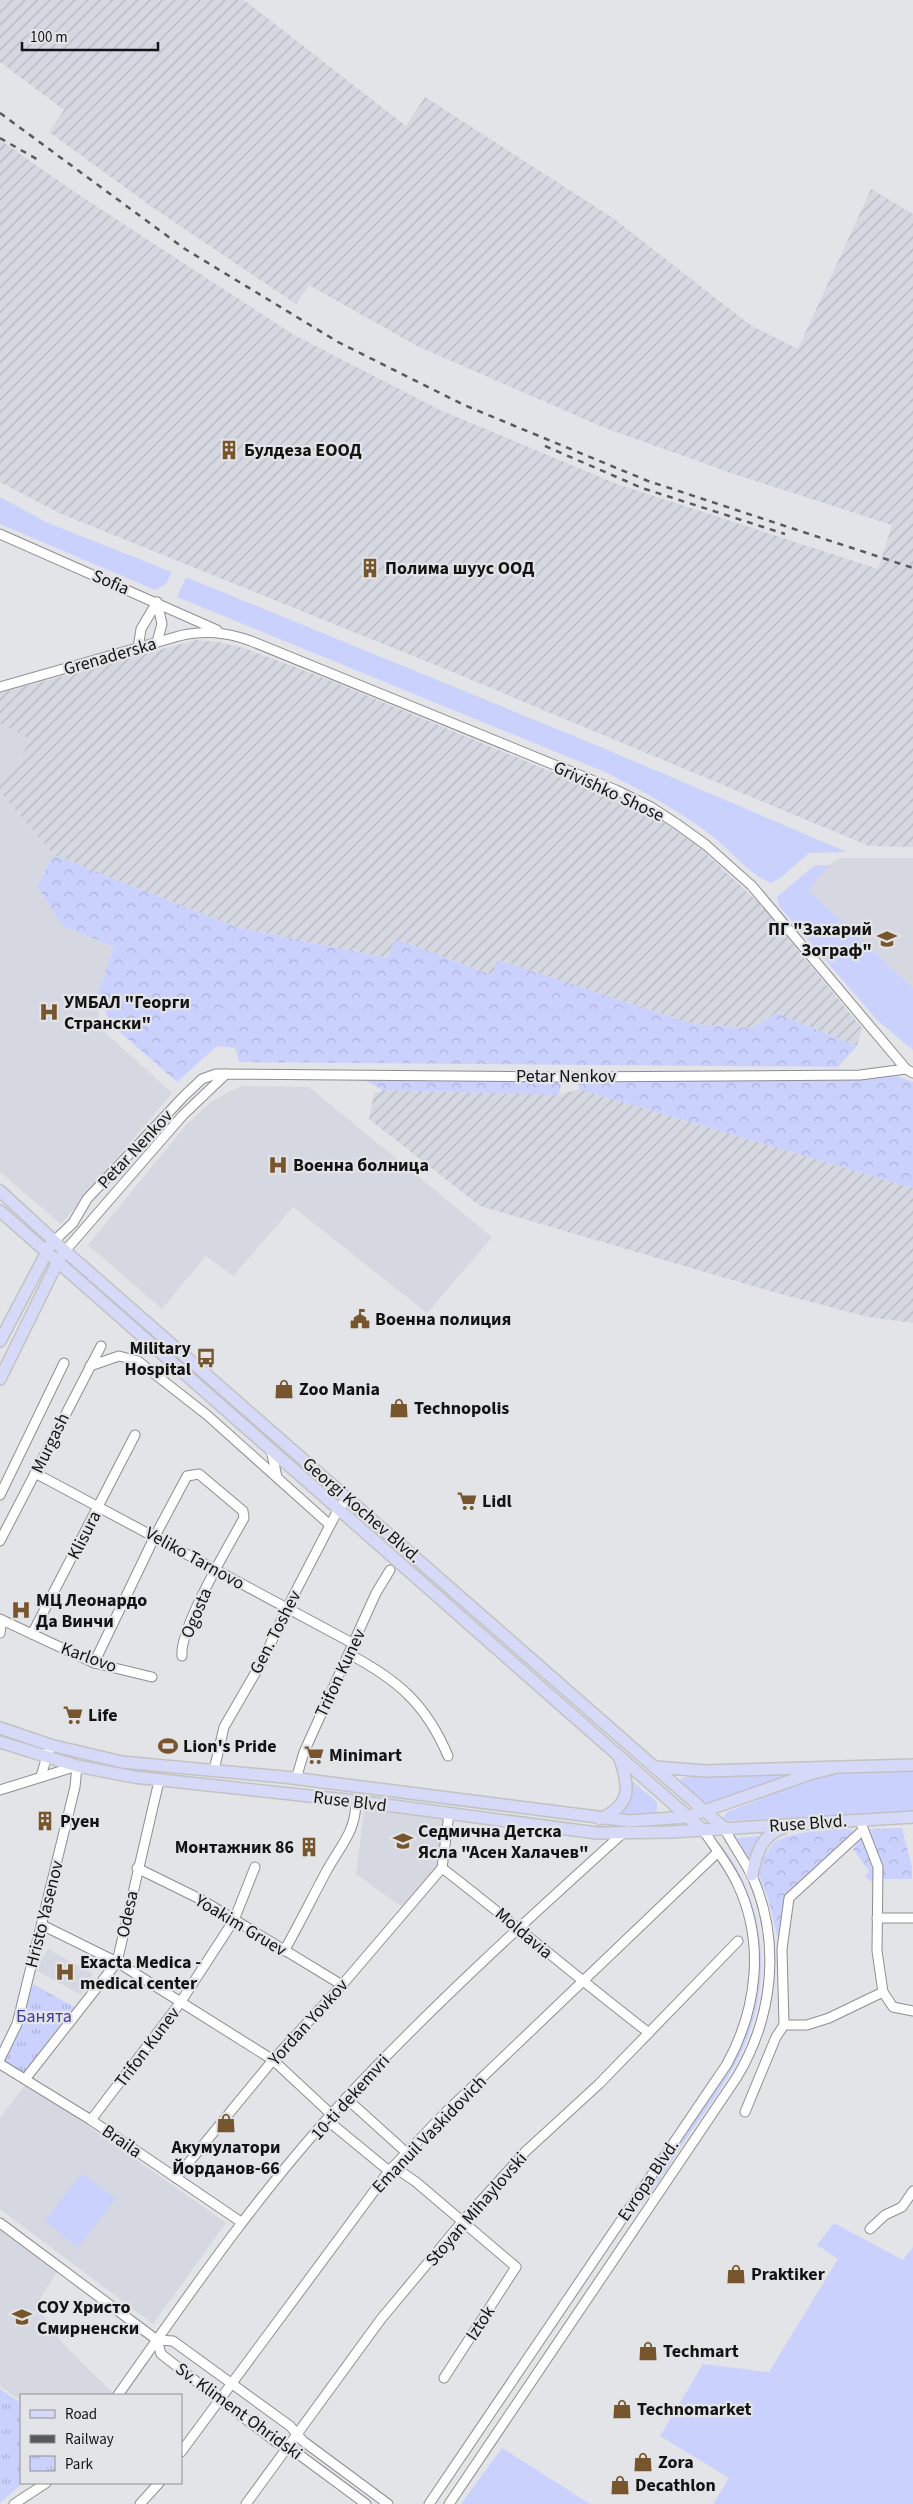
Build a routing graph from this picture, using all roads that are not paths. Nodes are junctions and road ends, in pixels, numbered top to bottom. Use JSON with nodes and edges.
{"nodes":[{"id":1,"x":0,"y":534,"type":"edge"},
{"id":2,"x":157,"y":602,"type":"junction"},
{"id":3,"x":220,"y":632,"type":"junction"},
{"id":4,"x":157,"y":642,"type":"junction"},
{"id":5,"x":138,"y":648,"type":"junction"},
{"id":6,"x":0,"y":687,"type":"edge"},
{"id":7,"x":909,"y":1071,"type":"edge"},
{"id":8,"x":226,"y":1074,"type":"junction"},
{"id":9,"x":0,"y":1191,"type":"edge"},
{"id":10,"x":0,"y":1211,"type":"edge"},
{"id":11,"x":54,"y":1241,"type":"junction"},
{"id":12,"x":65,"y":1251,"type":"junction"},
{"id":13,"x":45,"y":1252,"type":"junction"},
{"id":14,"x":57,"y":1262,"type":"junction"},
{"id":15,"x":0,"y":1341,"type":"edge"},
{"id":16,"x":101,"y":1346,"type":"dead end"},
{"id":17,"x":64,"y":1363,"type":"dead end"},
{"id":18,"x":90,"y":1366,"type":"junction"},
{"id":19,"x":0,"y":1379,"type":"edge"},
{"id":20,"x":135,"y":1436,"type":"dead end"},
{"id":21,"x":271,"y":1449,"type":"junction"},
{"id":22,"x":35,"y":1473,"type":"junction"},
{"id":23,"x":277,"y":1477,"type":"junction"},
{"id":24,"x":0,"y":1495,"type":"edge"},
{"id":25,"x":347,"y":1498,"type":"junction"},
{"id":26,"x":98,"y":1506,"type":"junction"},
{"id":27,"x":338,"y":1510,"type":"junction"},
{"id":28,"x":330,"y":1525,"type":"junction"},
{"id":29,"x":155,"y":1536,"type":"junction"},
{"id":30,"x":0,"y":1541,"type":"edge"},
{"id":31,"x":215,"y":1569,"type":"junction"},
{"id":32,"x":390,"y":1570,"type":"dead end"},
{"id":33,"x":287,"y":1608,"type":"junction"},
{"id":34,"x":1,"y":1619,"type":"edge"},
{"id":35,"x":0,"y":1633,"type":"edge"},
{"id":36,"x":32,"y":1634,"type":"junction"},
{"id":37,"x":354,"y":1644,"type":"junction"},
{"id":38,"x":349,"y":1654,"type":"junction"},
{"id":39,"x":182,"y":1656,"type":"dead end"},
{"id":40,"x":94,"y":1663,"type":"junction"},
{"id":41,"x":152,"y":1677,"type":"dead end"},
{"id":42,"x":0,"y":1728,"type":"edge"},
{"id":43,"x":0,"y":1742,"type":"edge"},
{"id":44,"x":50,"y":1745,"type":"junction"},
{"id":45,"x":448,"y":1756,"type":"dead end"},
{"id":46,"x":47,"y":1757,"type":"junction"},
{"id":47,"x":620,"y":1757,"type":"junction"},
{"id":48,"x":913,"y":1765,"type":"edge"},
{"id":49,"x":77,"y":1766,"type":"junction"},
{"id":50,"x":655,"y":1768,"type":"junction"},
{"id":51,"x":837,"y":1768,"type":"junction"},
{"id":52,"x":214,"y":1770,"type":"junction"},
{"id":53,"x":41,"y":1776,"type":"junction"},
{"id":54,"x":296,"y":1779,"type":"junction"},
{"id":55,"x":159,"y":1780,"type":"junction"},
{"id":56,"x":0,"y":1790,"type":"edge"},
{"id":57,"x":356,"y":1801,"type":"junction"},
{"id":58,"x":706,"y":1812,"type":"junction"},
{"id":59,"x":449,"y":1814,"type":"junction"},
{"id":60,"x":687,"y":1817,"type":"junction"},
{"id":61,"x":913,"y":1817,"type":"edge"},
{"id":62,"x":599,"y":1819,"type":"junction"},
{"id":63,"x":793,"y":1824,"type":"junction"},
{"id":64,"x":862,"y":1825,"type":"junction"},
{"id":65,"x":724,"y":1828,"type":"junction"},
{"id":66,"x":703,"y":1830,"type":"junction"},
{"id":67,"x":622,"y":1834,"type":"junction"},
{"id":68,"x":718,"y":1852,"type":"junction"},
{"id":69,"x":255,"y":1867,"type":"dead end"},
{"id":70,"x":137,"y":1868,"type":"junction"},
{"id":71,"x":442,"y":1868,"type":"junction"},
{"id":72,"x":752,"y":1876,"type":"junction"},
{"id":73,"x":877,"y":1918,"type":"junction"},
{"id":74,"x":913,"y":1918,"type":"edge"},
{"id":75,"x":234,"y":1920,"type":"junction"},
{"id":76,"x":42,"y":1925,"type":"junction"},
{"id":77,"x":519,"y":1927,"type":"junction"},
{"id":78,"x":738,"y":1941,"type":"dead end"},
{"id":79,"x":284,"y":1951,"type":"junction"},
{"id":80,"x":117,"y":1962,"type":"junction"},
{"id":81,"x":581,"y":1981,"type":"junction"},
{"id":82,"x":342,"y":1984,"type":"junction"},
{"id":83,"x":883,"y":1992,"type":"junction"},
{"id":84,"x":180,"y":2003,"type":"junction"},
{"id":85,"x":913,"y":2011,"type":"edge"},
{"id":86,"x":784,"y":2025,"type":"junction"},
{"id":87,"x":649,"y":2033,"type":"junction"},
{"id":88,"x":0,"y":2059,"type":"edge"},
{"id":89,"x":273,"y":2060,"type":"junction"},
{"id":90,"x":0,"y":2064,"type":"edge"},
{"id":91,"x":26,"y":2078,"type":"junction"},
{"id":92,"x":346,"y":2098,"type":"junction"},
{"id":93,"x":745,"y":2112,"type":"dead end"},
{"id":94,"x":330,"y":2118,"type":"junction"},
{"id":95,"x":91,"y":2120,"type":"junction"},
{"id":96,"x":408,"y":2154,"type":"junction"},
{"id":97,"x":389,"y":2171,"type":"junction"},
{"id":98,"x":176,"y":2178,"type":"junction"},
{"id":99,"x":913,"y":2191,"type":"edge"},
{"id":100,"x":0,"y":2222,"type":"edge"},
{"id":101,"x":241,"y":2222,"type":"junction"},
{"id":102,"x":462,"y":2222,"type":"junction"},
{"id":103,"x":870,"y":2229,"type":"dead end"},
{"id":104,"x":157,"y":2340,"type":"junction"},
{"id":105,"x":444,"y":2378,"type":"dead end"},
{"id":106,"x":230,"y":2383,"type":"junction"},
{"id":107,"x":119,"y":2394,"type":"edge"},
{"id":108,"x":219,"y":2399,"type":"junction"},
{"id":109,"x":297,"y":2434,"type":"junction"},
{"id":110,"x":287,"y":2448,"type":"junction"},
{"id":111,"x":182,"y":2451,"type":"edge"},
{"id":112,"x":44,"y":2484,"type":"edge"},
{"id":113,"x":158,"y":2484,"type":"edge"},
{"id":114,"x":14,"y":2504,"type":"edge"},
{"id":115,"x":140,"y":2504,"type":"edge"},
{"id":116,"x":246,"y":2504,"type":"edge"},
{"id":117,"x":366,"y":2504,"type":"edge"},
{"id":118,"x":388,"y":2504,"type":"edge"},
{"id":119,"x":429,"y":2504,"type":"edge"},
{"id":120,"x":449,"y":2504,"type":"edge"}],
"edges":[{"from":1,"to":2,"type":"street","name":"Sofia"},
{"from":2,"to":3,"type":"street","name":"Sofia"},
{"from":2,"to":4,"type":"street"},
{"from":2,"to":5,"type":"street"},
{"from":3,"to":4,"type":"street","name":"Grenaderska"},
{"from":3,"to":7,"type":"street","name":"Grivishko Shose"},
{"from":4,"to":5,"type":"street","name":"Grenaderska"},
{"from":5,"to":6,"type":"street","name":"Grenaderska"},
{"from":7,"to":8,"type":"street","name":"Petar Nenkov"},
{"from":8,"to":11,"type":"street","name":"Petar Nenkov"},
{"from":8,"to":12,"type":"street","name":"Petar Nenkov"},
{"from":9,"to":11,"type":"main road","name":"Georgi Kochev Blvd."},
{"from":10,"to":13,"type":"main road","name":"Georgi Kochev Blvd."},
{"from":11,"to":12,"type":"main road","name":"Georgi Kochev Blvd."},
{"from":11,"to":13,"type":"main road"},
{"from":12,"to":14,"type":"main road"},
{"from":12,"to":25,"type":"main road","name":"Georgi Kochev Blvd."},
{"from":13,"to":14,"type":"main road","name":"Georgi Kochev Blvd."},
{"from":13,"to":15,"type":"main road"},
{"from":14,"to":19,"type":"main road"},
{"from":14,"to":21,"type":"main road","name":"Georgi Kochev Blvd."},
{"from":16,"to":18,"type":"street","name":"Murgash"},
{"from":17,"to":24,"type":"street"},
{"from":18,"to":22,"type":"street","name":"Murgash"},
{"from":18,"to":23,"type":"street"},
{"from":20,"to":26,"type":"street","name":"Klisura"},
{"from":21,"to":23,"type":"street"},
{"from":21,"to":27,"type":"main road","name":"Georgi Kochev Blvd."},
{"from":22,"to":26,"type":"street","name":"Veliko Tarnovo"},
{"from":22,"to":30,"type":"street","name":"Murgash"},
{"from":23,"to":28,"type":"street"},
{"from":25,"to":27,"type":"street","name":"Gen. Toshev"},
{"from":25,"to":50,"type":"main road","name":"Georgi Kochev Blvd."},
{"from":26,"to":29,"type":"street","name":"Veliko Tarnovo"},
{"from":26,"to":36,"type":"street","name":"Klisura"},
{"from":27,"to":28,"type":"street","name":"Gen. Toshev"},
{"from":27,"to":47,"type":"main road","name":"Georgi Kochev Blvd."},
{"from":28,"to":33,"type":"street","name":"Gen. Toshev"},
{"from":29,"to":31,"type":"street","name":"Veliko Tarnovo"},
{"from":29,"to":31,"type":"street","name":"Ogosta"},
{"from":29,"to":40,"type":"street"},
{"from":31,"to":33,"type":"street","name":"Veliko Tarnovo"},
{"from":31,"to":39,"type":"street","name":"Ogosta"},
{"from":32,"to":37,"type":"street","name":"Trifon Kunev"},
{"from":33,"to":37,"type":"street","name":"Veliko Tarnovo"},
{"from":33,"to":52,"type":"street","name":"Gen. Toshev"},
{"from":34,"to":35,"type":"street"},
{"from":34,"to":36,"type":"street","name":"Karlovo"},
{"from":36,"to":40,"type":"street","name":"Karlovo"},
{"from":37,"to":38,"type":"street","name":"Trifon Kunev"},
{"from":38,"to":45,"type":"street"},
{"from":38,"to":54,"type":"street","name":"Trifon Kunev"},
{"from":40,"to":41,"type":"street","name":"Karlovo"},
{"from":42,"to":44,"type":"main road","name":"Ruse Blvd"},
{"from":43,"to":46,"type":"main road","name":"Ruse Blvd"},
{"from":44,"to":46,"type":"street"},
{"from":44,"to":52,"type":"main road","name":"Ruse Blvd"},
{"from":46,"to":49,"type":"main road","name":"Ruse Blvd"},
{"from":46,"to":53,"type":"street"},
{"from":47,"to":60,"type":"main road","name":"Georgi Kochev Blvd."},
{"from":47,"to":62,"type":"main road"},
{"from":48,"to":51,"type":"main road","name":"Ruse Blvd."},
{"from":49,"to":53,"type":"street"},
{"from":49,"to":55,"type":"main road","name":"Ruse Blvd"},
{"from":49,"to":76,"type":"street","name":"Hristo Yasenov"},
{"from":50,"to":51,"type":"main road","name":"Ruse Blvd."},
{"from":50,"to":58,"type":"main road","name":"Georgi Kochev Blvd."},
{"from":51,"to":58,"type":"main road","name":"Ruse Blvd."},
{"from":52,"to":54,"type":"main road","name":"Ruse Blvd"},
{"from":53,"to":56,"type":"street"},
{"from":54,"to":62,"type":"main road","name":"Ruse Blvd"},
{"from":55,"to":57,"type":"main road","name":"Ruse Blvd"},
{"from":55,"to":70,"type":"street","name":"Odesa"},
{"from":57,"to":59,"type":"main road","name":"Ruse Blvd"},
{"from":57,"to":79,"type":"street"},
{"from":58,"to":60,"type":"main road","name":"Ruse Blvd."},
{"from":58,"to":65,"type":"main road","name":"Georgi Kochev Blvd."},
{"from":59,"to":67,"type":"main road","name":"Ruse Blvd"},
{"from":59,"to":71,"type":"street"},
{"from":60,"to":62,"type":"main road","name":"Ruse Blvd"},
{"from":60,"to":66,"type":"main road","name":"Georgi Kochev Blvd."},
{"from":61,"to":64,"type":"main road","name":"Ruse Blvd."},
{"from":63,"to":64,"type":"main road","name":"Ruse Blvd."},
{"from":63,"to":65,"type":"main road","name":"Ruse Blvd."},
{"from":63,"to":72,"type":"main road"},
{"from":64,"to":73,"type":"street"},
{"from":64,"to":86,"type":"street"},
{"from":65,"to":66,"type":"main road","name":"Ruse Blvd."},
{"from":65,"to":72,"type":"street","name":"Evropa Blvd."},
{"from":66,"to":67,"type":"main road","name":"Ruse Blvd"},
{"from":66,"to":68,"type":"street","name":"Evropa Blvd."},
{"from":67,"to":77,"type":"street","name":"10-ti dekemvri"},
{"from":68,"to":81,"type":"street","name":"Emanuil Vaskidovich"},
{"from":68,"to":119,"type":"street","name":"Evropa Blvd."},
{"from":69,"to":75,"type":"street","name":"Trifon Kunev"},
{"from":70,"to":75,"type":"street","name":"Yoakim Gruev"},
{"from":70,"to":80,"type":"street","name":"Odesa"},
{"from":71,"to":77,"type":"street","name":"Moldavia"},
{"from":71,"to":82,"type":"street","name":"Yordan Yovkov"},
{"from":72,"to":120,"type":"street","name":"Evropa Blvd."},
{"from":73,"to":74,"type":"street"},
{"from":73,"to":83,"type":"street"},
{"from":75,"to":79,"type":"street","name":"Yoakim Gruev"},
{"from":75,"to":84,"type":"street","name":"Trifon Kunev"},
{"from":76,"to":80,"type":"street"},
{"from":76,"to":88,"type":"street","name":"Hristo Yasenov"},
{"from":77,"to":81,"type":"street","name":"Moldavia"},
{"from":77,"to":92,"type":"street","name":"10-ti dekemvri"},
{"from":78,"to":87,"type":"street","name":"Stoyan Mihaylovski"},
{"from":79,"to":82,"type":"street","name":"Yoakim Gruev"},
{"from":80,"to":84,"type":"street"},
{"from":80,"to":91,"type":"street","name":"Odesa"},
{"from":81,"to":87,"type":"street","name":"Moldavia"},
{"from":81,"to":96,"type":"street","name":"Emanuil Vaskidovich"},
{"from":82,"to":89,"type":"street","name":"Yordan Yovkov"},
{"from":83,"to":85,"type":"street"},
{"from":83,"to":86,"type":"street"},
{"from":84,"to":89,"type":"street"},
{"from":84,"to":95,"type":"street","name":"Trifon Kunev"},
{"from":86,"to":93,"type":"street"},
{"from":87,"to":102,"type":"street","name":"Stoyan Mihaylovski"},
{"from":89,"to":94,"type":"street"},
{"from":89,"to":98,"type":"street","name":"Yordan Yovkov"},
{"from":90,"to":91,"type":"street","name":"Braila"},
{"from":91,"to":95,"type":"street","name":"Braila"},
{"from":92,"to":94,"type":"street","name":"10-ti dekemvri"},
{"from":92,"to":96,"type":"street"},
{"from":94,"to":97,"type":"street"},
{"from":94,"to":101,"type":"street","name":"10-ti dekemvri"},
{"from":95,"to":98,"type":"street","name":"Braila"},
{"from":96,"to":97,"type":"street","name":"Emanuil Vaskidovich"},
{"from":97,"to":102,"type":"street"},
{"from":97,"to":106,"type":"street","name":"Emanuil Vaskidovich"},
{"from":98,"to":101,"type":"street","name":"Braila"},
{"from":99,"to":103,"type":"street"},
{"from":100,"to":104,"type":"street","name":"Sv. Kliment Ohridski"},
{"from":101,"to":104,"type":"street","name":"10-ti dekemvri"},
{"from":102,"to":105,"type":"street","name":"Iztok"},
{"from":102,"to":109,"type":"street","name":"Stoyan Mihaylovski"},
{"from":104,"to":106,"type":"street"},
{"from":104,"to":107,"type":"street","name":"10-ti dekemvri"},
{"from":104,"to":108,"type":"street","name":"Sv. Kliment Ohridski"},
{"from":106,"to":108,"type":"street","name":"Emanuil Vaskidovich"},
{"from":106,"to":109,"type":"street"},
{"from":108,"to":110,"type":"street","name":"Sv. Kliment Ohridski"},
{"from":108,"to":111,"type":"street","name":"Emanuil Vaskidovich"},
{"from":109,"to":110,"type":"street","name":"Stoyan Mihaylovski"},
{"from":109,"to":118,"type":"street"},
{"from":110,"to":116,"type":"street","name":"Stoyan Mihaylovski"},
{"from":110,"to":117,"type":"street","name":"Sv. Kliment Ohridski"},
{"from":112,"to":114,"type":"street"},
{"from":113,"to":115,"type":"street"}]}
